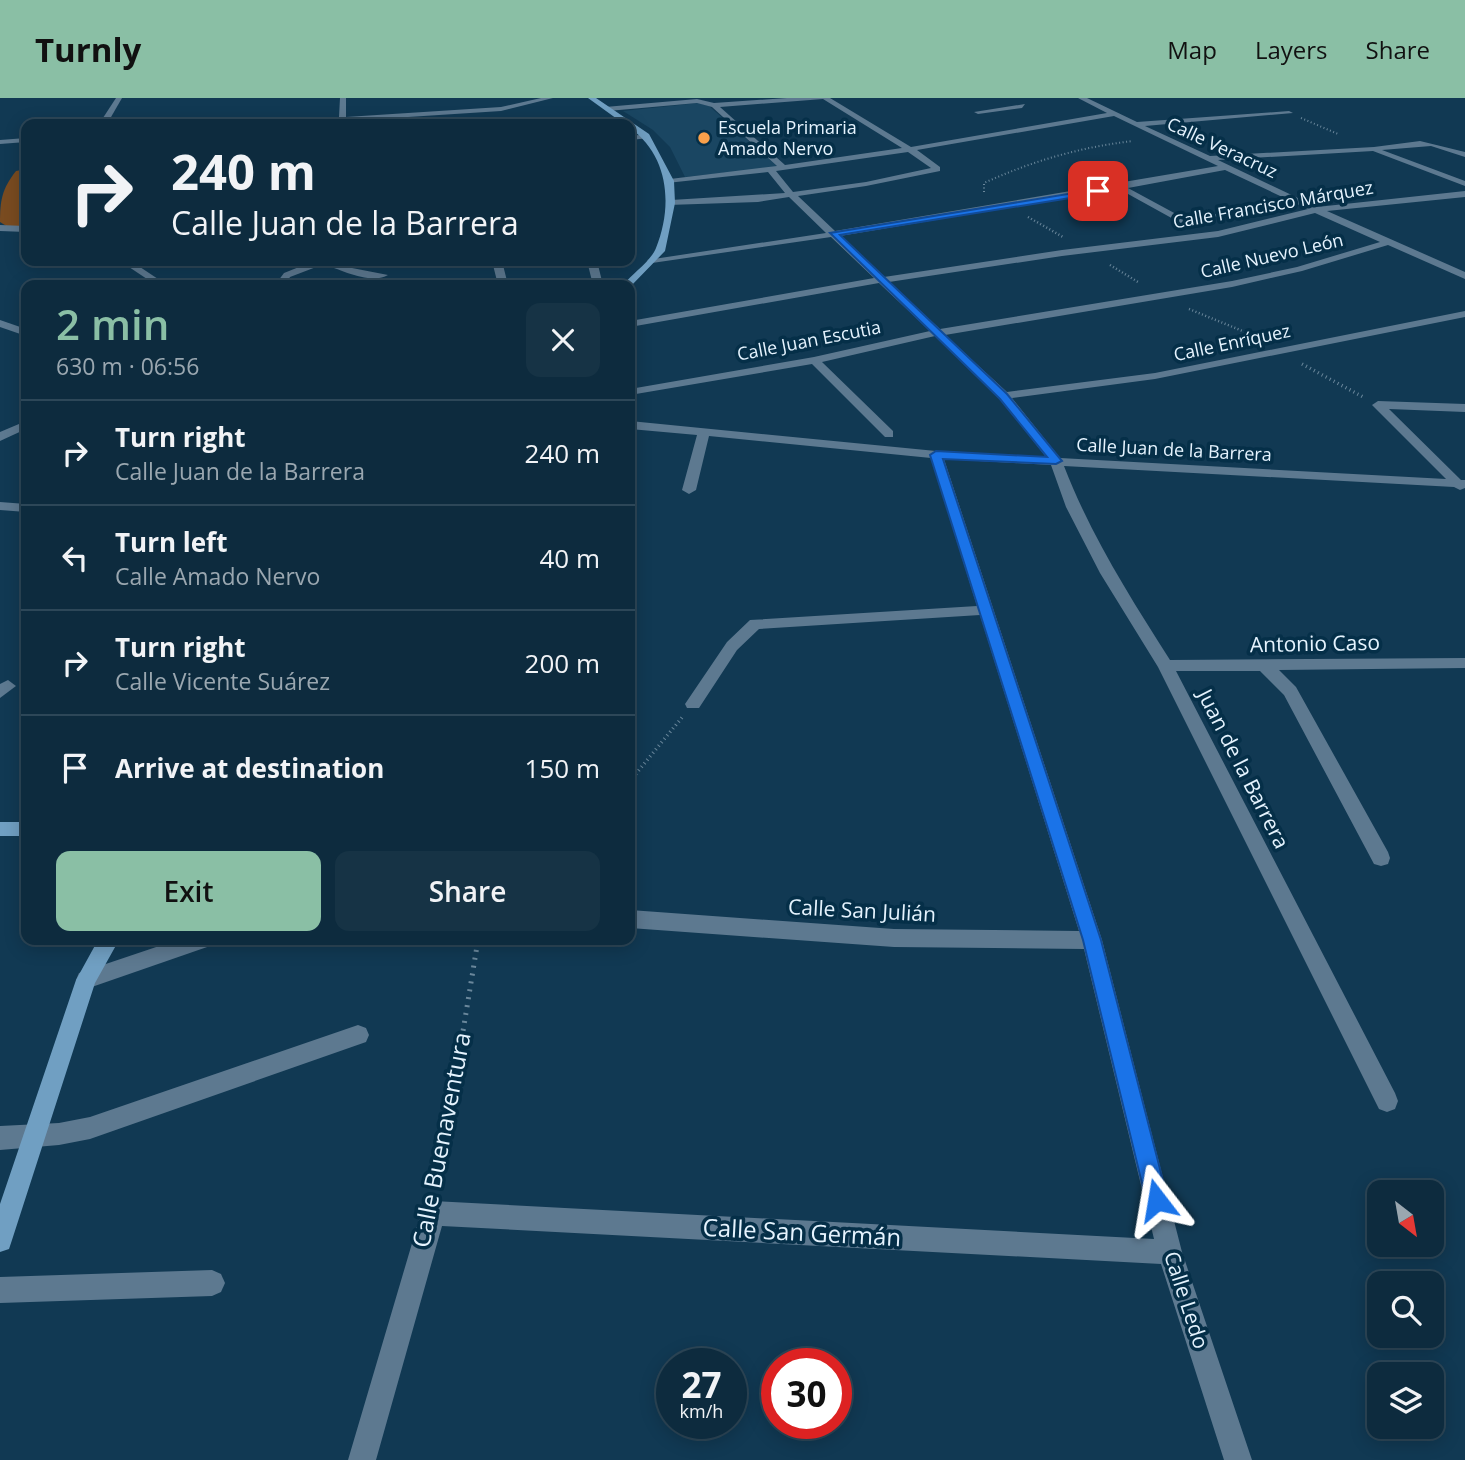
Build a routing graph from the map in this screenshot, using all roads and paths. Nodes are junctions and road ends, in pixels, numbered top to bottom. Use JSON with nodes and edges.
{"nodes":[{"id":1,"x":119,"y":98,"type":"edge"},
{"id":2,"x":343,"y":98,"type":"edge"},
{"id":3,"x":550,"y":98,"type":"edge"},
{"id":4,"x":591,"y":98,"type":"edge"},
{"id":5,"x":819,"y":98,"type":"edge"},
{"id":6,"x":825,"y":98,"type":"edge"},
{"id":7,"x":1007,"y":98,"type":"edge"},
{"id":8,"x":1081,"y":98,"type":"edge"},
{"id":9,"x":682,"y":100,"type":"edge"},
{"id":10,"x":695,"y":100,"type":"edge"},
{"id":11,"x":715,"y":106,"type":"junction"},
{"id":12,"x":608,"y":109,"type":"junction"},
{"id":13,"x":978,"y":113,"type":"dead end"},
{"id":14,"x":1289,"y":113,"type":"joint"},
{"id":15,"x":1114,"y":114,"type":"junction"},
{"id":16,"x":106,"y":119,"type":"edge"},
{"id":17,"x":342,"y":119,"type":"edge"},
{"id":18,"x":368,"y":119,"type":"edge"},
{"id":19,"x":622,"y":119,"type":"edge"},
{"id":20,"x":1133,"y":124,"type":"junction"},
{"id":21,"x":635,"y":128,"type":"edge"},
{"id":22,"x":646,"y":136,"type":"junction"},
{"id":23,"x":635,"y":137,"type":"edge"},
{"id":24,"x":1165,"y":139,"type":"junction"},
{"id":25,"x":21,"y":142,"type":"edge"},
{"id":26,"x":0,"y":144,"type":"edge"},
{"id":27,"x":911,"y":149,"type":"junction"},
{"id":28,"x":1374,"y":149,"type":"junction"},
{"id":29,"x":1465,"y":155,"type":"edge"},
{"id":30,"x":1207,"y":158,"type":"junction"},
{"id":31,"x":1226,"y":167,"type":"junction"},
{"id":32,"x":784,"y":168,"type":"junction"},
{"id":33,"x":771,"y":170,"type":"junction"},
{"id":34,"x":670,"y":181,"type":"junction"},
{"id":35,"x":984,"y":183,"type":"dead end"},
{"id":36,"x":1465,"y":184,"type":"edge"},
{"id":37,"x":1121,"y":187,"type":"junction"},
{"id":38,"x":791,"y":194,"type":"junction"},
{"id":39,"x":1465,"y":194,"type":"edge"},
{"id":40,"x":671,"y":203,"type":"junction"},
{"id":41,"x":1316,"y":210,"type":"junction"},
{"id":42,"x":1208,"y":211,"type":"dead end"},
{"id":43,"x":1218,"y":217,"type":"dead end"},
{"id":44,"x":1186,"y":223,"type":"dead end"},
{"id":45,"x":0,"y":228,"type":"edge"},
{"id":46,"x":21,"y":229,"type":"edge"},
{"id":47,"x":834,"y":233,"type":"junction"},
{"id":48,"x":1390,"y":242,"type":"junction"},
{"id":49,"x":652,"y":260,"type":"junction"},
{"id":50,"x":133,"y":266,"type":"edge"},
{"id":51,"x":311,"y":266,"type":"edge"},
{"id":52,"x":337,"y":266,"type":"edge"},
{"id":53,"x":383,"y":275,"type":"dead end"},
{"id":54,"x":1465,"y":276,"type":"edge"},
{"id":55,"x":154,"y":280,"type":"edge"},
{"id":56,"x":284,"y":280,"type":"edge"},
{"id":57,"x":633,"y":280,"type":"edge"},
{"id":58,"x":880,"y":280,"type":"junction"},
{"id":59,"x":1159,"y":295,"type":"joint"},
{"id":60,"x":1465,"y":314,"type":"edge"},
{"id":61,"x":0,"y":323,"type":"edge"},
{"id":62,"x":635,"y":323,"type":"edge"},
{"id":63,"x":21,"y":331,"type":"edge"},
{"id":64,"x":936,"y":333,"type":"junction"},
{"id":65,"x":814,"y":360,"type":"junction"},
{"id":66,"x":635,"y":391,"type":"edge"},
{"id":67,"x":1004,"y":396,"type":"junction"},
{"id":68,"x":1465,"y":408,"type":"edge"},
{"id":69,"x":0,"y":425,"type":"edge"},
{"id":70,"x":635,"y":425,"type":"edge"},
{"id":71,"x":21,"y":428,"type":"edge"},
{"id":72,"x":705,"y":432,"type":"junction"},
{"id":73,"x":889,"y":434,"type":"dead end"},
{"id":74,"x":0,"y":437,"type":"edge"},
{"id":75,"x":936,"y":455,"type":"junction"},
{"id":76,"x":1056,"y":461,"type":"junction"},
{"id":77,"x":1463,"y":486,"type":"edge"},
{"id":78,"x":689,"y":490,"type":"dead end"},
{"id":79,"x":0,"y":506,"type":"edge"},
{"id":80,"x":21,"y":508,"type":"edge"},
{"id":81,"x":985,"y":610,"type":"junction"},
{"id":82,"x":1465,"y":663,"type":"edge"},
{"id":83,"x":1165,"y":666,"type":"junction"},
{"id":84,"x":1265,"y":666,"type":"junction"},
{"id":85,"x":693,"y":704,"type":"joint"},
{"id":86,"x":635,"y":775,"type":"edge"},
{"id":87,"x":0,"y":829,"type":"edge"},
{"id":88,"x":21,"y":829,"type":"edge"},
{"id":89,"x":1381,"y":858,"type":"dead end"},
{"id":90,"x":635,"y":919,"type":"edge"},
{"id":91,"x":1092,"y":940,"type":"junction"},
{"id":92,"x":106,"y":945,"type":"edge"},
{"id":93,"x":188,"y":945,"type":"edge"},
{"id":94,"x":477,"y":945,"type":"edge"},
{"id":95,"x":86,"y":980,"type":"junction"},
{"id":96,"x":358,"y":1035,"type":"dead end"},
{"id":97,"x":1387,"y":1101,"type":"dead end"},
{"id":98,"x":33,"y":1136,"type":"junction"},
{"id":99,"x":0,"y":1138,"type":"edge"},
{"id":100,"x":433,"y":1213,"type":"junction"},
{"id":101,"x":0,"y":1240,"type":"edge"},
{"id":102,"x":1170,"y":1252,"type":"junction"},
{"id":103,"x":212,"y":1283,"type":"dead end"},
{"id":104,"x":0,"y":1290,"type":"edge"},
{"id":105,"x":362,"y":1460,"type":"edge"},
{"id":106,"x":1238,"y":1460,"type":"edge"}],
"edges":[{"from":1,"to":16,"type":"street"},
{"from":2,"to":17,"type":"street"},
{"from":3,"to":18,"type":"street"},
{"from":4,"to":12,"type":"main road"},
{"from":5,"to":11,"type":"street"},
{"from":6,"to":27,"type":"street"},
{"from":7,"to":13,"type":"street"},
{"from":8,"to":15,"type":"street","name":"Calle Veracruz"},
{"from":9,"to":10,"type":"street"},
{"from":9,"to":12,"type":"street"},
{"from":10,"to":11,"type":"street"},
{"from":11,"to":32,"type":"street"},
{"from":12,"to":19,"type":"main road"},
{"from":14,"to":20,"type":"street"},
{"from":14,"to":28,"type":"path"},
{"from":15,"to":20,"type":"street","name":"Calle Veracruz"},
{"from":15,"to":27,"type":"street"},
{"from":20,"to":24,"type":"street","name":"Calle Veracruz"},
{"from":21,"to":22,"type":"main road"},
{"from":22,"to":23,"type":"street"},
{"from":22,"to":34,"type":"main road"},
{"from":24,"to":30,"type":"street","name":"Calle Veracruz"},
{"from":24,"to":35,"type":"path"},
{"from":25,"to":26,"type":"street"},
{"from":27,"to":32,"type":"street"},
{"from":27,"to":38,"type":"street"},
{"from":28,"to":29,"type":"street"},
{"from":28,"to":30,"type":"street"},
{"from":28,"to":36,"type":"street"},
{"from":30,"to":31,"type":"street","name":"Calle Veracruz"},
{"from":31,"to":37,"type":"street"},
{"from":31,"to":41,"type":"street","name":"Calle Veracruz"},
{"from":32,"to":33,"type":"street"},
{"from":33,"to":34,"type":"street"},
{"from":33,"to":38,"type":"street","name":"Juan de la Barrera"},
{"from":34,"to":40,"type":"main road"},
{"from":37,"to":44,"type":"street","name":"Calle Francisco Márquez"},
{"from":37,"to":47,"type":"street"},
{"from":38,"to":40,"type":"street"},
{"from":38,"to":47,"type":"street","name":"Juan de la Barrera"},
{"from":39,"to":41,"type":"street","name":"Calle Francisco Márquez"},
{"from":40,"to":49,"type":"main road"},
{"from":41,"to":48,"type":"street","name":"Calle Veracruz"},
{"from":41,"to":58,"type":"street","name":"Calle Francisco Márquez"},
{"from":42,"to":43,"type":"path"},
{"from":45,"to":46,"type":"street"},
{"from":47,"to":49,"type":"street"},
{"from":47,"to":58,"type":"street","name":"Juan de la Barrera"},
{"from":48,"to":54,"type":"street","name":"Calle Veracruz"},
{"from":48,"to":59,"type":"street","name":"Calle Nuevo León"},
{"from":49,"to":57,"type":"main road"},
{"from":50,"to":55,"type":"street"},
{"from":51,"to":56,"type":"street"},
{"from":52,"to":53,"type":"street"},
{"from":58,"to":62,"type":"street","name":"Calle Francisco Márquez"},
{"from":58,"to":64,"type":"street","name":"Juan de la Barrera"},
{"from":59,"to":64,"type":"street","name":"Calle Juan Escutia"},
{"from":60,"to":67,"type":"street","name":"Calle Enríquez"},
{"from":61,"to":63,"type":"street"},
{"from":64,"to":65,"type":"street","name":"Calle Juan Escutia"},
{"from":64,"to":67,"type":"street","name":"Juan de la Barrera"},
{"from":65,"to":66,"type":"street","name":"Calle Juan Escutia"},
{"from":65,"to":73,"type":"street"},
{"from":67,"to":76,"type":"street","name":"Juan de la Barrera"},
{"from":68,"to":77,"type":"street"},
{"from":69,"to":71,"type":"street"},
{"from":70,"to":72,"type":"street","name":"Calle Juan de la Barrera"},
{"from":71,"to":74,"type":"street"},
{"from":72,"to":75,"type":"street","name":"Calle Juan de la Barrera"},
{"from":72,"to":78,"type":"street"},
{"from":75,"to":76,"type":"street","name":"Calle Juan de la Barrera"},
{"from":75,"to":81,"type":"street","name":"Calle Ledo"},
{"from":76,"to":77,"type":"street","name":"Calle Juan de la Barrera"},
{"from":76,"to":83,"type":"street","name":"Juan de la Barrera"},
{"from":79,"to":80,"type":"street"},
{"from":81,"to":85,"type":"street"},
{"from":81,"to":91,"type":"street","name":"Calle Ledo"},
{"from":82,"to":84,"type":"street","name":"Antonio Caso"},
{"from":83,"to":84,"type":"street","name":"Antonio Caso"},
{"from":83,"to":97,"type":"street","name":"Juan de la Barrera"},
{"from":84,"to":89,"type":"street"},
{"from":85,"to":86,"type":"path"},
{"from":87,"to":88,"type":"main road"},
{"from":90,"to":91,"type":"street","name":"Calle San Julián"},
{"from":91,"to":102,"type":"street","name":"Calle Ledo"},
{"from":92,"to":95,"type":"main road"},
{"from":93,"to":95,"type":"street"},
{"from":94,"to":100,"type":"path","name":"Calle Buenaventura"},
{"from":95,"to":98,"type":"main road"},
{"from":96,"to":98,"type":"street"},
{"from":98,"to":99,"type":"street"},
{"from":98,"to":101,"type":"main road"},
{"from":100,"to":102,"type":"street","name":"Calle San Germán"},
{"from":100,"to":105,"type":"street","name":"Calle Buenaventura"},
{"from":102,"to":106,"type":"street","name":"Calle Ledo"},
{"from":103,"to":104,"type":"street"}]}
